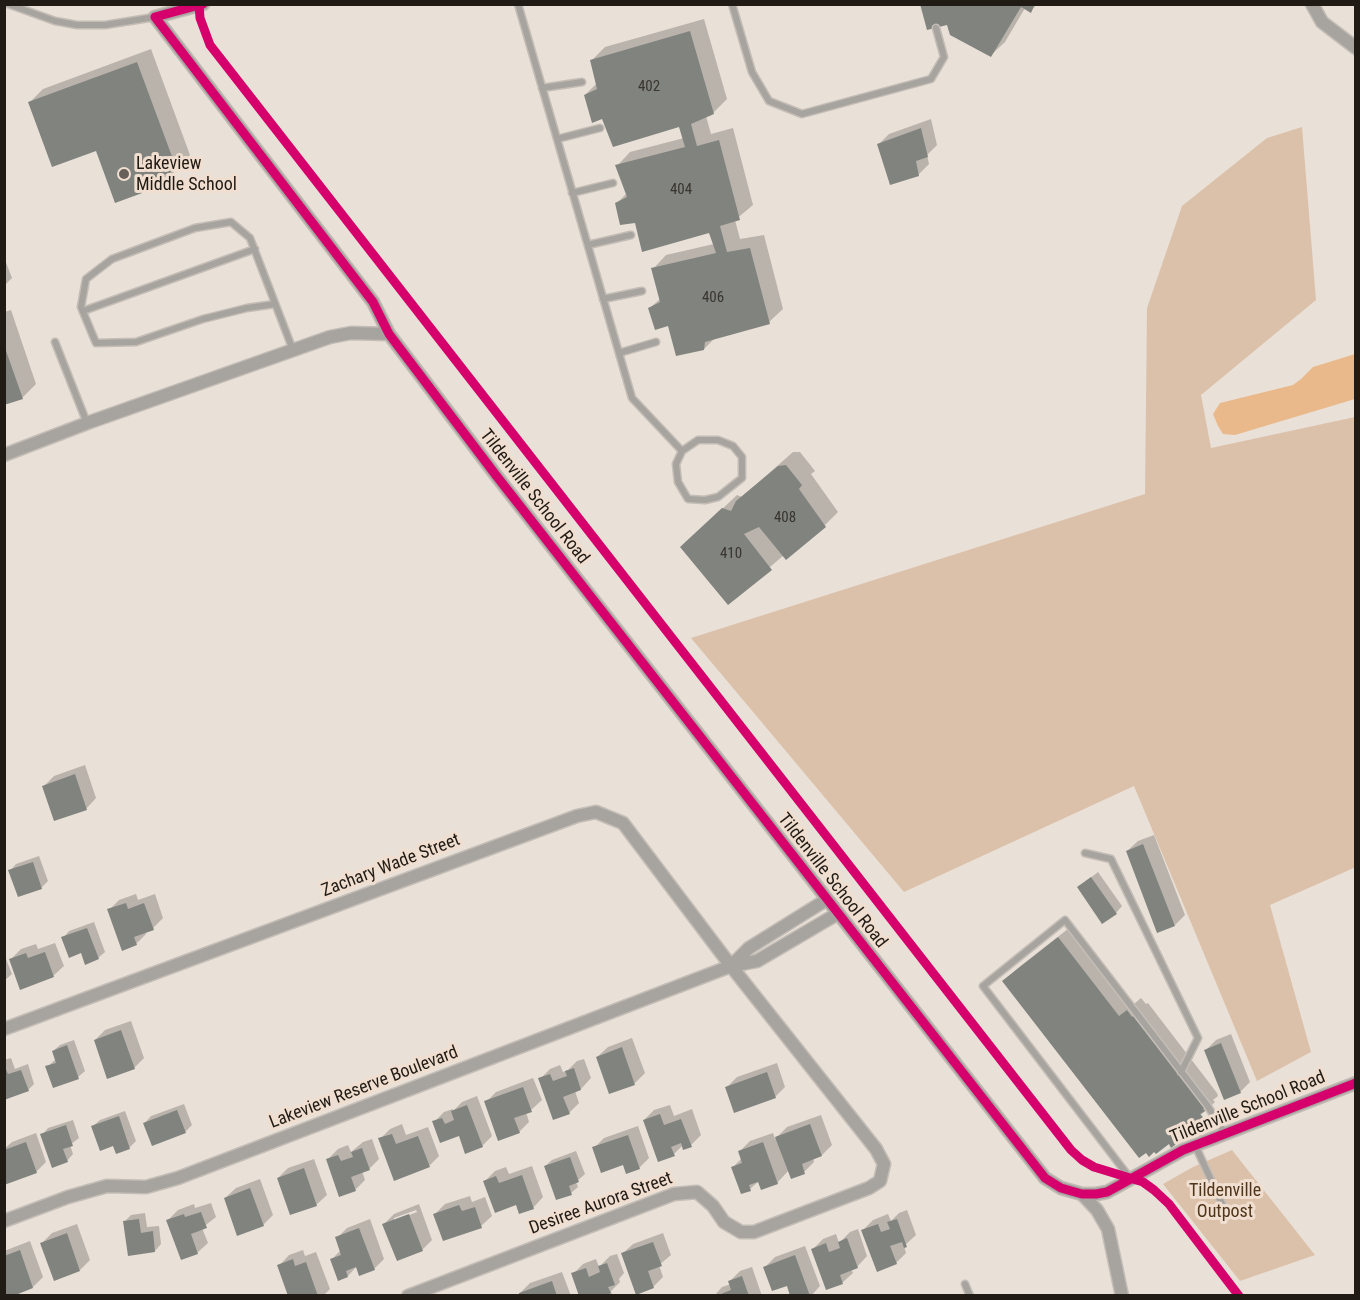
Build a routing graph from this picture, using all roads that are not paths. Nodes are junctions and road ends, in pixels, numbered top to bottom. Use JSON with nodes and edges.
{"nodes":[{"id":1,"x":8,"y":4,"type":"edge"},
{"id":2,"x":203,"y":4,"type":"edge"},
{"id":3,"x":518,"y":4,"type":"edge"},
{"id":4,"x":732,"y":4,"type":"edge"},
{"id":5,"x":1312,"y":4,"type":"edge"},
{"id":6,"x":155,"y":17,"type":"junction"},
{"id":7,"x":936,"y":28,"type":"dead end"},
{"id":8,"x":1356,"y":48,"type":"edge"},
{"id":9,"x":582,"y":82,"type":"dead end"},
{"id":10,"x":542,"y":88,"type":"junction"},
{"id":11,"x":600,"y":128,"type":"dead end"},
{"id":12,"x":557,"y":139,"type":"junction"},
{"id":13,"x":613,"y":183,"type":"dead end"},
{"id":14,"x":572,"y":193,"type":"junction"},
{"id":15,"x":631,"y":235,"type":"dead end"},
{"id":16,"x":588,"y":246,"type":"junction"},
{"id":17,"x":255,"y":249,"type":"junction"},
{"id":18,"x":642,"y":291,"type":"dead end"},
{"id":19,"x":603,"y":299,"type":"junction"},
{"id":20,"x":275,"y":304,"type":"junction"},
{"id":21,"x":83,"y":311,"type":"junction"},
{"id":22,"x":388,"y":334,"type":"junction"},
{"id":23,"x":55,"y":342,"type":"dead end"},
{"id":24,"x":656,"y":342,"type":"dead end"},
{"id":25,"x":293,"y":350,"type":"junction"},
{"id":26,"x":619,"y":353,"type":"junction"},
{"id":27,"x":87,"y":424,"type":"junction"},
{"id":28,"x":682,"y":450,"type":"junction"},
{"id":29,"x":4,"y":455,"type":"edge"},
{"id":30,"x":1085,"y":853,"type":"dead end"},
{"id":31,"x":826,"y":900,"type":"junction"},
{"id":32,"x":837,"y":914,"type":"junction"},
{"id":33,"x":731,"y":966,"type":"junction"},
{"id":34,"x":4,"y":1029,"type":"edge"},
{"id":35,"x":1181,"y":1072,"type":"junction"},
{"id":36,"x":1356,"y":1083,"type":"edge"},
{"id":37,"x":1226,"y":1132,"type":"junction"},
{"id":38,"x":1195,"y":1145,"type":"junction"},
{"id":39,"x":1130,"y":1178,"type":"junction"},
{"id":40,"x":1082,"y":1194,"type":"junction"},
{"id":41,"x":1223,"y":1206,"type":"dead end"},
{"id":42,"x":4,"y":1221,"type":"edge"},
{"id":43,"x":965,"y":1284,"type":"dead end"},
{"id":44,"x":408,"y":1296,"type":"edge"},
{"id":45,"x":970,"y":1296,"type":"edge"},
{"id":46,"x":1122,"y":1296,"type":"edge"}],
"edges":[{"from":1,"to":6,"type":"lane"},
{"from":2,"to":6,"type":"street"},
{"from":3,"to":10,"type":"lane"},
{"from":4,"to":7,"type":"lane"},
{"from":5,"to":8,"type":"street"},
{"from":6,"to":22,"type":"street","name":"Tildenville School Road"},
{"from":9,"to":10,"type":"lane"},
{"from":10,"to":12,"type":"lane"},
{"from":11,"to":12,"type":"lane"},
{"from":12,"to":14,"type":"lane"},
{"from":13,"to":14,"type":"lane"},
{"from":14,"to":16,"type":"lane"},
{"from":15,"to":16,"type":"lane"},
{"from":16,"to":19,"type":"lane"},
{"from":17,"to":20,"type":"lane"},
{"from":17,"to":21,"type":"lane"},
{"from":17,"to":21,"type":"lane"},
{"from":18,"to":19,"type":"lane"},
{"from":19,"to":26,"type":"lane"},
{"from":20,"to":21,"type":"lane"},
{"from":20,"to":25,"type":"lane"},
{"from":22,"to":25,"type":"street"},
{"from":22,"to":31,"type":"street","name":"Tildenville School Road"},
{"from":23,"to":27,"type":"lane"},
{"from":24,"to":26,"type":"lane"},
{"from":25,"to":27,"type":"street"},
{"from":26,"to":28,"type":"lane"},
{"from":27,"to":29,"type":"street"},
{"from":28,"to":28,"type":"lane"},
{"from":30,"to":35,"type":"lane"},
{"from":31,"to":32,"type":"street","name":"Tildenville School Road"},
{"from":31,"to":33,"type":"street","name":"Lakeview Reserve Boulevard"},
{"from":32,"to":33,"type":"street","name":"Lakeview Reserve Boulevard"},
{"from":32,"to":40,"type":"street","name":"Tildenville School Road"},
{"from":33,"to":34,"type":"street","name":"Zachary Wade Street"},
{"from":33,"to":42,"type":"street","name":"Lakeview Reserve Boulevard"},
{"from":33,"to":44,"type":"street","name":"Desiree Aurora Street"},
{"from":35,"to":37,"type":"lane"},
{"from":35,"to":39,"type":"lane"},
{"from":36,"to":37,"type":"street","name":"Tildenville School Road"},
{"from":37,"to":38,"type":"street","name":"Tildenville School Road"},
{"from":38,"to":39,"type":"street","name":"Tildenville School Road"},
{"from":38,"to":41,"type":"lane"},
{"from":39,"to":40,"type":"street","name":"Tildenville School Road"},
{"from":40,"to":46,"type":"street"},
{"from":43,"to":45,"type":"lane"}]}
